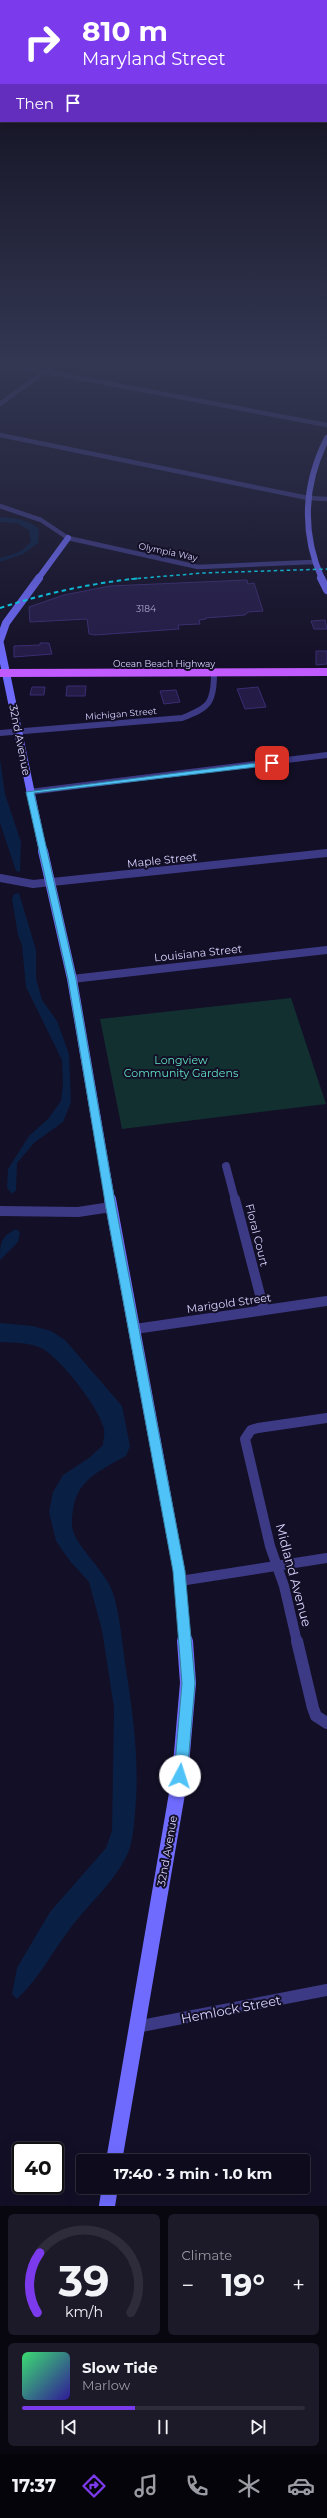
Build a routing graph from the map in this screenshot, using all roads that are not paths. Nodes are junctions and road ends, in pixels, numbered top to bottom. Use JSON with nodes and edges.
{"nodes":[{"id":1,"x":156,"y":467,"type":"edge"},
{"id":2,"x":313,"y":467,"type":"edge"},
{"id":3,"x":308,"y":498,"type":"junction"},
{"id":4,"x":327,"y":499,"type":"edge"},
{"id":5,"x":0,"y":506,"type":"edge"},
{"id":6,"x":0,"y":512,"type":"edge"},
{"id":7,"x":23,"y":512,"type":"junction"},
{"id":8,"x":68,"y":538,"type":"junction"},
{"id":9,"x":314,"y":562,"type":"junction"},
{"id":10,"x":327,"y":590,"type":"edge"},
{"id":11,"x":0,"y":640,"type":"edge"},
{"id":12,"x":0,"y":644,"type":"edge"},
{"id":13,"x":327,"y":672,"type":"edge"},
{"id":14,"x":2,"y":673,"type":"edge"},
{"id":15,"x":214,"y":674,"type":"junction"},
{"id":16,"x":18,"y":732,"type":"junction"},
{"id":17,"x":0,"y":733,"type":"edge"},
{"id":18,"x":327,"y":755,"type":"edge"},
{"id":19,"x":30,"y":792,"type":"junction"},
{"id":20,"x":327,"y":853,"type":"edge"},
{"id":21,"x":0,"y":878,"type":"edge"},
{"id":22,"x":50,"y":882,"type":"junction"},
{"id":23,"x":327,"y":950,"type":"edge"},
{"id":24,"x":72,"y":979,"type":"junction"},
{"id":25,"x":226,"y":1166,"type":"dead end"},
{"id":26,"x":111,"y":1208,"type":"junction"},
{"id":27,"x":0,"y":1211,"type":"edge"},
{"id":28,"x":327,"y":1301,"type":"edge"},
{"id":29,"x":264,"y":1310,"type":"junction"},
{"id":30,"x":135,"y":1329,"type":"junction"},
{"id":31,"x":327,"y":1418,"type":"edge"},
{"id":32,"x":327,"y":1558,"type":"edge"},
{"id":33,"x":276,"y":1566,"type":"junction"},
{"id":34,"x":180,"y":1581,"type":"junction"},
{"id":35,"x":324,"y":1722,"type":"edge"},
{"id":36,"x":327,"y":1990,"type":"edge"},
{"id":37,"x":136,"y":2027,"type":"junction"},
{"id":38,"x":115,"y":2154,"type":"edge"},
{"id":39,"x":109,"y":2194,"type":"edge"},
{"id":40,"x":107,"y":2206,"type":"edge"}],
"edges":[{"from":1,"to":3,"type":"street"},
{"from":2,"to":3,"type":"street"},
{"from":3,"to":4,"type":"street"},
{"from":3,"to":9,"type":"street"},
{"from":5,"to":7,"type":"street"},
{"from":6,"to":7,"type":"street"},
{"from":7,"to":8,"type":"street"},
{"from":8,"to":9,"type":"street","name":"Olympia Way"},
{"from":8,"to":11,"type":"street"},
{"from":9,"to":10,"type":"street"},
{"from":12,"to":14,"type":"street","name":"32nd Avenue"},
{"from":13,"to":15,"type":"main road","name":"Ocean Beach Highway"},
{"from":14,"to":15,"type":"main road","name":"Ocean Beach Highway"},
{"from":14,"to":16,"type":"street","name":"32nd Avenue"},
{"from":15,"to":16,"type":"street","name":"Michigan Street"},
{"from":16,"to":17,"type":"street","name":"Michigan Street"},
{"from":16,"to":19,"type":"street","name":"32nd Avenue"},
{"from":18,"to":19,"type":"street"},
{"from":19,"to":22,"type":"street","name":"32nd Avenue"},
{"from":20,"to":22,"type":"street","name":"Maple Street"},
{"from":21,"to":22,"type":"street","name":"Maple Street"},
{"from":22,"to":24,"type":"street","name":"32nd Avenue"},
{"from":23,"to":24,"type":"street","name":"Louisiana Street"},
{"from":24,"to":26,"type":"street","name":"32nd Avenue"},
{"from":25,"to":29,"type":"street","name":"Floral Court"},
{"from":26,"to":27,"type":"street"},
{"from":26,"to":30,"type":"street","name":"32nd Avenue"},
{"from":28,"to":29,"type":"street","name":"Marigold Street"},
{"from":29,"to":30,"type":"street","name":"Marigold Street"},
{"from":30,"to":34,"type":"street","name":"32nd Avenue"},
{"from":31,"to":33,"type":"street","name":"Midland Avenue"},
{"from":32,"to":33,"type":"street"},
{"from":33,"to":34,"type":"street"},
{"from":33,"to":35,"type":"street","name":"Midland Avenue"},
{"from":34,"to":37,"type":"street","name":"32nd Avenue"},
{"from":36,"to":37,"type":"street","name":"Hemlock Street"},
{"from":37,"to":38,"type":"street","name":"32nd Avenue"},
{"from":39,"to":40,"type":"street"}]}
